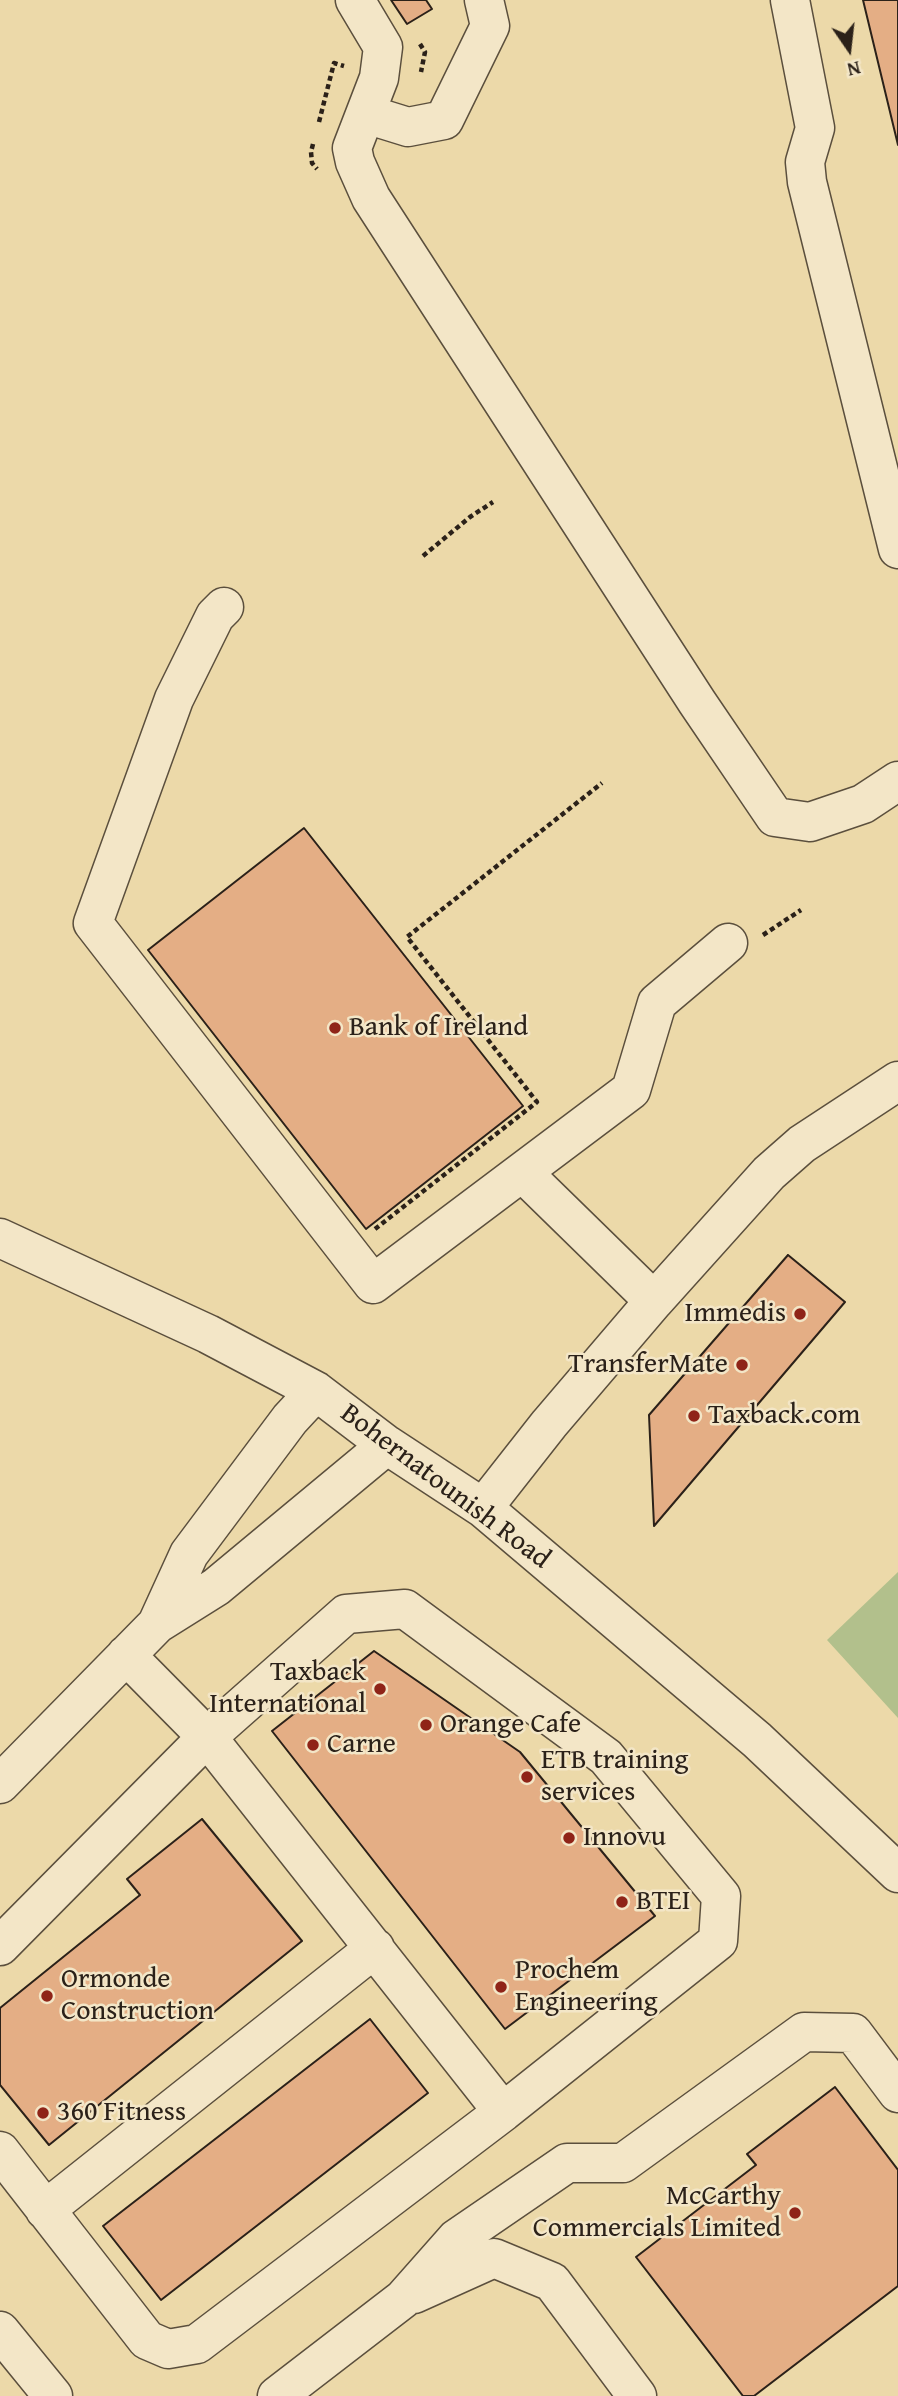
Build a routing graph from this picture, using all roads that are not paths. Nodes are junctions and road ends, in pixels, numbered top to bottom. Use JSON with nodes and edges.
{"nodes":[{"id":1,"x":355,"y":0,"type":"edge"},
{"id":2,"x":484,"y":0,"type":"edge"},
{"id":3,"x":790,"y":0,"type":"edge"},
{"id":4,"x":366,"y":114,"type":"junction"},
{"id":5,"x":898,"y":549,"type":"edge"},
{"id":6,"x":224,"y":607,"type":"dead end"},
{"id":7,"x":898,"y":781,"type":"edge"},
{"id":8,"x":728,"y":943,"type":"dead end"},
{"id":9,"x":898,"y":1081,"type":"edge"},
{"id":10,"x":522,"y":1172,"type":"junction"},
{"id":11,"x":0,"y":1238,"type":"edge"},
{"id":12,"x":654,"y":1301,"type":"junction"},
{"id":13,"x":316,"y":1391,"type":"junction"},
{"id":14,"x":387,"y":1445,"type":"junction"},
{"id":15,"x":484,"y":1508,"type":"junction"},
{"id":16,"x":158,"y":1624,"type":"junction"},
{"id":17,"x":126,"y":1655,"type":"junction"},
{"id":18,"x":207,"y":1737,"type":"junction"},
{"id":19,"x":0,"y":1784,"type":"edge"},
{"id":20,"x":898,"y":1873,"type":"edge"},
{"id":21,"x":0,"y":1946,"type":"edge"},
{"id":22,"x":375,"y":1948,"type":"junction"},
{"id":23,"x":898,"y":2093,"type":"edge"},
{"id":24,"x":503,"y":2112,"type":"junction"},
{"id":25,"x":0,"y":2151,"type":"edge"},
{"id":26,"x":45,"y":2210,"type":"junction"},
{"id":27,"x":403,"y":2299,"type":"junction"},
{"id":28,"x":0,"y":2331,"type":"edge"},
{"id":29,"x":53,"y":2396,"type":"edge"},
{"id":30,"x":277,"y":2396,"type":"edge"},
{"id":31,"x":637,"y":2396,"type":"edge"}],
"edges":[{"from":1,"to":4,"type":"street"},
{"from":2,"to":4,"type":"street"},
{"from":3,"to":5,"type":"street"},
{"from":4,"to":7,"type":"street"},
{"from":6,"to":10,"type":"street"},
{"from":8,"to":10,"type":"street"},
{"from":9,"to":12,"type":"street"},
{"from":10,"to":12,"type":"street"},
{"from":11,"to":13,"type":"street","name":"Bohernatounish Road"},
{"from":12,"to":15,"type":"street"},
{"from":13,"to":14,"type":"street","name":"Bohernatounish Road"},
{"from":13,"to":16,"type":"street"},
{"from":14,"to":15,"type":"street","name":"Bohernatounish Road"},
{"from":14,"to":16,"type":"street"},
{"from":15,"to":20,"type":"street","name":"Bohernatounish Road"},
{"from":16,"to":17,"type":"street"},
{"from":17,"to":18,"type":"street"},
{"from":17,"to":19,"type":"street"},
{"from":18,"to":21,"type":"street"},
{"from":18,"to":22,"type":"street"},
{"from":18,"to":24,"type":"street"},
{"from":22,"to":24,"type":"street"},
{"from":22,"to":26,"type":"street"},
{"from":23,"to":27,"type":"street"},
{"from":24,"to":26,"type":"street"},
{"from":25,"to":26,"type":"street"},
{"from":27,"to":30,"type":"street"},
{"from":27,"to":31,"type":"street"},
{"from":28,"to":29,"type":"street"}]}
